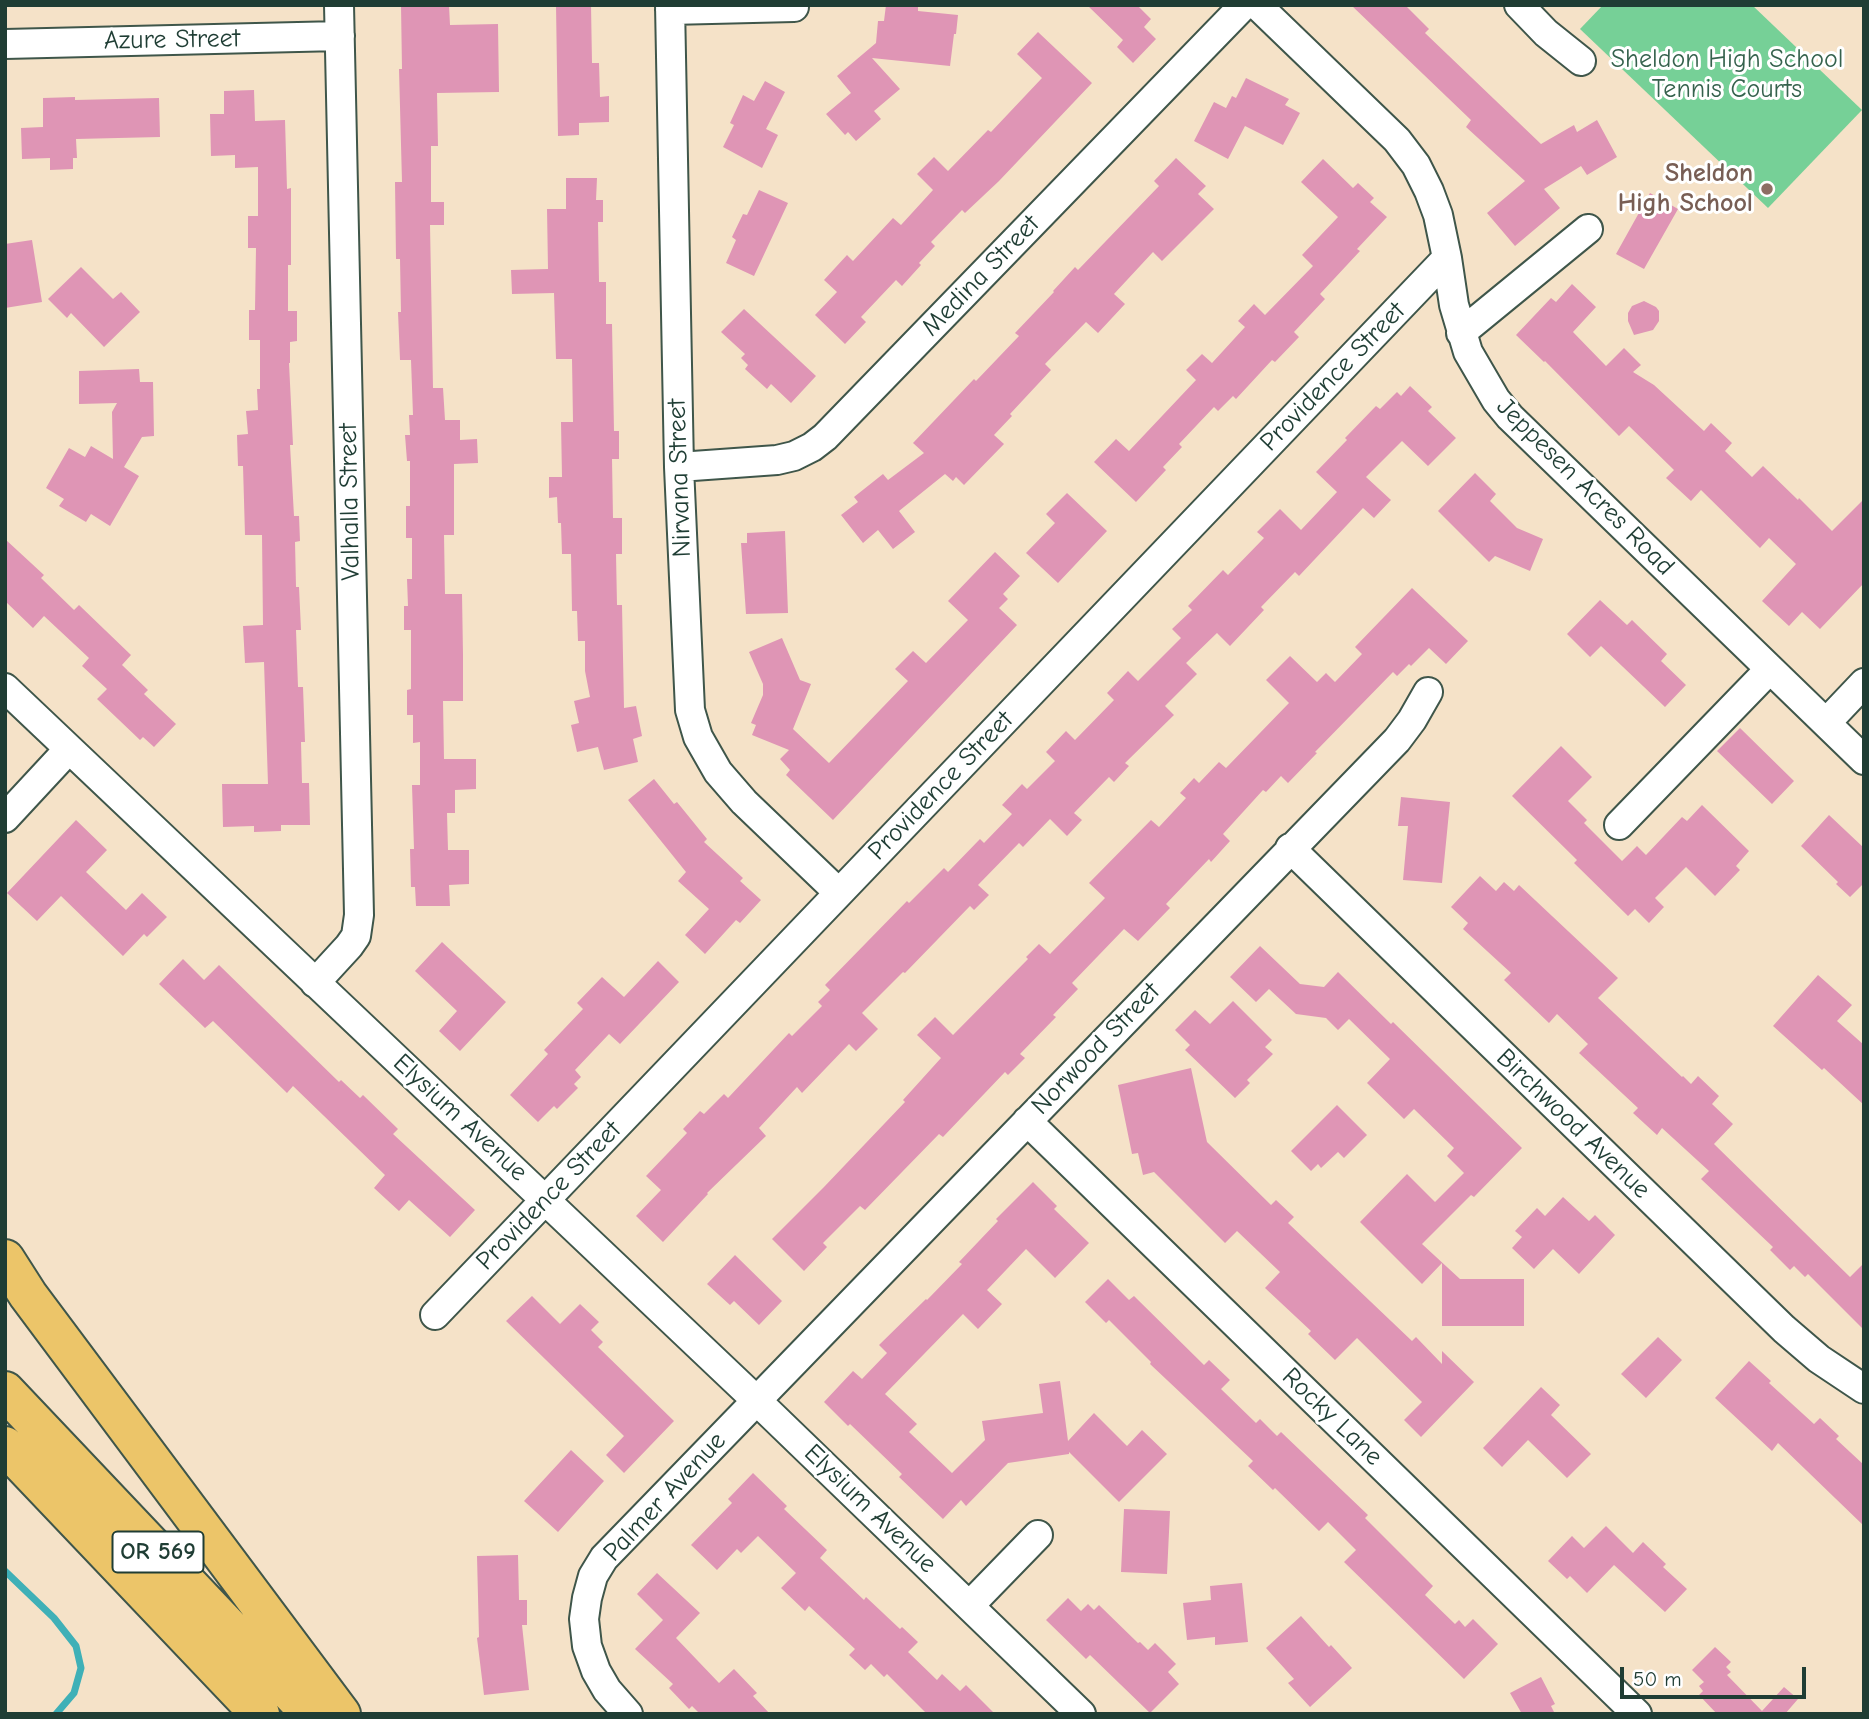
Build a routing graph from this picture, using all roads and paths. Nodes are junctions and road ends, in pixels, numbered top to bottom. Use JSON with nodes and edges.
{"nodes":[{"id":1,"x":339,"y":5,"type":"edge"},
{"id":2,"x":1244,"y":5,"type":"edge"},
{"id":3,"x":1258,"y":5,"type":"edge"},
{"id":4,"x":1519,"y":5,"type":"edge"},
{"id":5,"x":794,"y":7,"type":"dead end"},
{"id":6,"x":670,"y":8,"type":"edge"},
{"id":7,"x":340,"y":36,"type":"junction"},
{"id":8,"x":5,"y":44,"type":"edge"},
{"id":9,"x":1581,"y":61,"type":"dead end"},
{"id":10,"x":1588,"y":229,"type":"dead end"},
{"id":11,"x":1447,"y":258,"type":"junction"},
{"id":12,"x":1461,"y":333,"type":"junction"},
{"id":13,"x":679,"y":467,"type":"junction"},
{"id":14,"x":1770,"y":669,"type":"junction"},
{"id":15,"x":1864,"y":683,"type":"edge"},
{"id":16,"x":5,"y":688,"type":"edge"},
{"id":17,"x":1428,"y":692,"type":"dead end"},
{"id":18,"x":1826,"y":723,"type":"junction"},
{"id":19,"x":69,"y":750,"type":"junction"},
{"id":20,"x":1864,"y":760,"type":"edge"},
{"id":21,"x":5,"y":818,"type":"edge"},
{"id":22,"x":1619,"y":825,"type":"dead end"},
{"id":23,"x":1290,"y":848,"type":"junction"},
{"id":24,"x":839,"y":893,"type":"junction"},
{"id":25,"x":315,"y":982,"type":"junction"},
{"id":26,"x":1027,"y":1121,"type":"junction"},
{"id":27,"x":546,"y":1199,"type":"junction"},
{"id":28,"x":5,"y":1259,"type":"edge"},
{"id":29,"x":435,"y":1315,"type":"dead end"},
{"id":30,"x":1864,"y":1389,"type":"edge"},
{"id":31,"x":5,"y":1391,"type":"edge"},
{"id":32,"x":757,"y":1401,"type":"junction"},
{"id":33,"x":5,"y":1446,"type":"edge"},
{"id":34,"x":1038,"y":1535,"type":"dead end"},
{"id":35,"x":970,"y":1605,"type":"junction"},
{"id":36,"x":260,"y":1714,"type":"edge"},
{"id":37,"x":311,"y":1714,"type":"edge"},
{"id":38,"x":341,"y":1714,"type":"edge"},
{"id":39,"x":628,"y":1714,"type":"edge"},
{"id":40,"x":1082,"y":1714,"type":"edge"},
{"id":41,"x":1637,"y":1714,"type":"edge"}],
"edges":[{"from":1,"to":7,"type":"street","name":"Valhalla Street"},
{"from":2,"to":13,"type":"street","name":"Medina Street"},
{"from":3,"to":11,"type":"street","name":"Jeppesen Acres Road"},
{"from":4,"to":9,"type":"street"},
{"from":5,"to":6,"type":"street"},
{"from":6,"to":13,"type":"street","name":"Nirvana Street"},
{"from":7,"to":8,"type":"street","name":"Azure Street"},
{"from":7,"to":25,"type":"street","name":"Valhalla Street"},
{"from":10,"to":12,"type":"street"},
{"from":11,"to":12,"type":"street","name":"Jeppesen Acres Road"},
{"from":11,"to":24,"type":"street","name":"Providence Street"},
{"from":12,"to":14,"type":"street","name":"Jeppesen Acres Road"},
{"from":13,"to":24,"type":"street","name":"Nirvana Street"},
{"from":14,"to":18,"type":"street","name":"Jeppesen Acres Road"},
{"from":14,"to":22,"type":"street"},
{"from":15,"to":18,"type":"street"},
{"from":16,"to":19,"type":"street","name":"Elysium Avenue"},
{"from":17,"to":23,"type":"street","name":"Norwood Street"},
{"from":18,"to":20,"type":"street","name":"Jeppesen Acres Road"},
{"from":19,"to":21,"type":"street"},
{"from":19,"to":25,"type":"street","name":"Elysium Avenue"},
{"from":23,"to":26,"type":"street","name":"Norwood Street"},
{"from":23,"to":30,"type":"street","name":"Birchwood Avenue"},
{"from":24,"to":27,"type":"street","name":"Providence Street"},
{"from":25,"to":27,"type":"street","name":"Elysium Avenue"},
{"from":26,"to":32,"type":"street","name":"Norwood Street"},
{"from":26,"to":41,"type":"street","name":"Rocky Lane"},
{"from":27,"to":29,"type":"street","name":"Providence Street"},
{"from":27,"to":32,"type":"street","name":"Elysium Avenue"},
{"from":28,"to":38,"type":"highway"},
{"from":31,"to":37,"type":"highway","number":"OR 569"},
{"from":32,"to":35,"type":"street","name":"Elysium Avenue"},
{"from":32,"to":39,"type":"street","name":"Palmer Avenue"},
{"from":33,"to":36,"type":"highway","number":"OR 569"},
{"from":34,"to":35,"type":"street"},
{"from":35,"to":40,"type":"street","name":"Elysium Avenue"}]}
